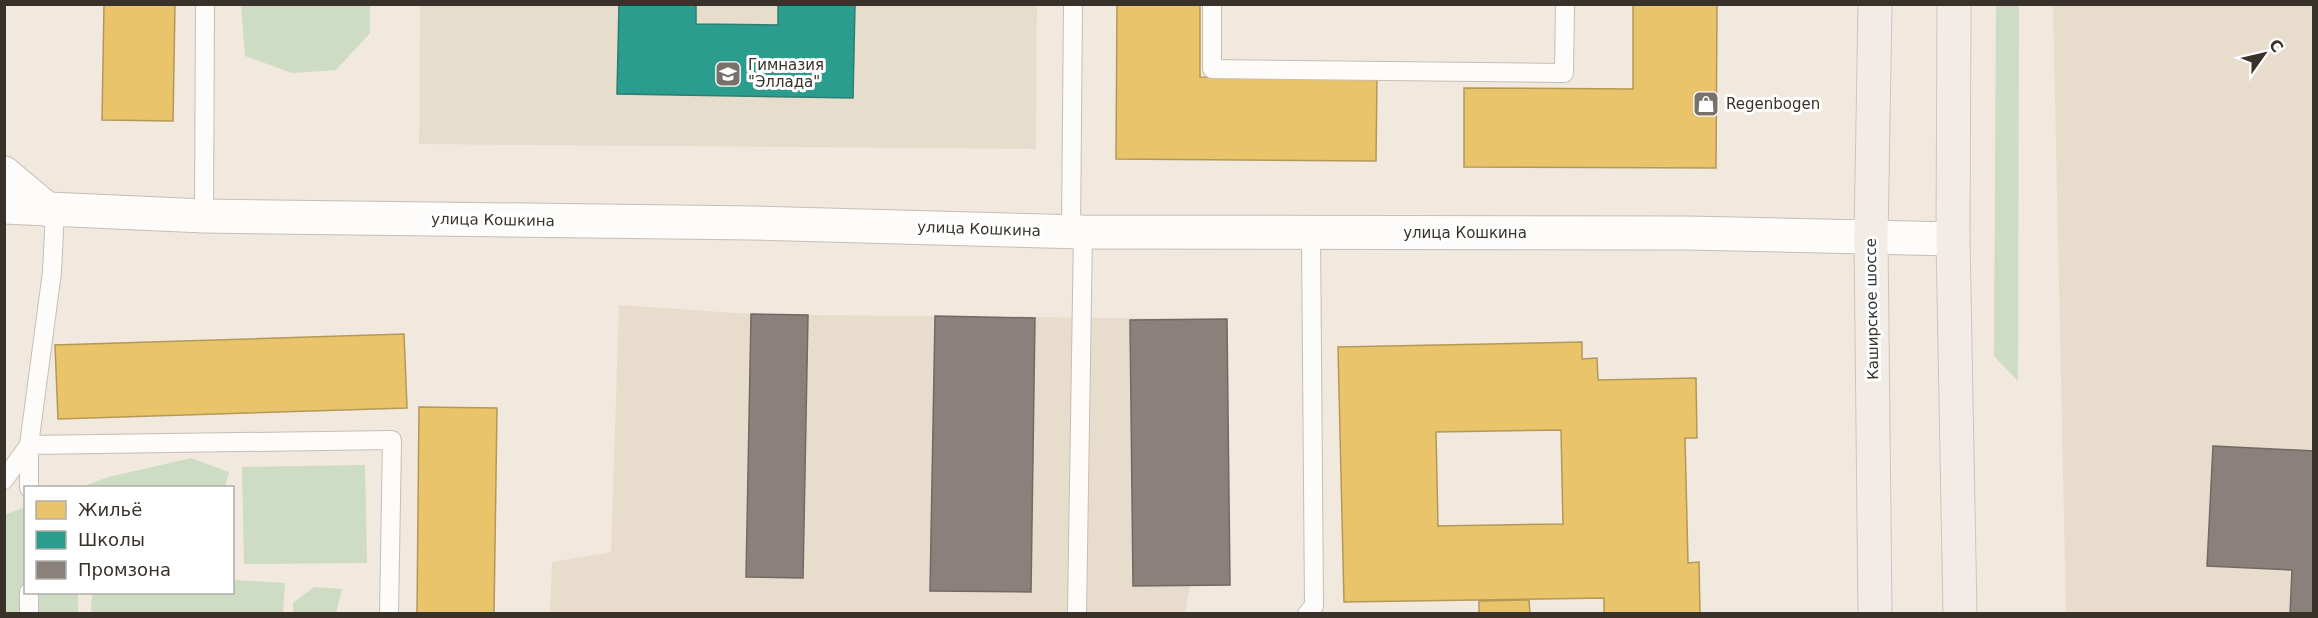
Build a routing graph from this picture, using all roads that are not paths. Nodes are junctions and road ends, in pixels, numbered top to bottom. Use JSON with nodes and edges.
{"nodes":[{"id":1,"x":205,"y":4,"type":"edge"},
{"id":2,"x":1073,"y":4,"type":"edge"},
{"id":3,"x":1212,"y":4,"type":"edge"},
{"id":4,"x":1565,"y":4,"type":"edge"},
{"id":5,"x":1875,"y":4,"type":"edge"},
{"id":6,"x":1954,"y":4,"type":"edge"},
{"id":7,"x":4,"y":172,"type":"edge"},
{"id":8,"x":4,"y":207,"type":"edge"},
{"id":9,"x":52,"y":210,"type":"junction"},
{"id":10,"x":204,"y":216,"type":"junction"},
{"id":11,"x":1077,"y":232,"type":"junction"},
{"id":12,"x":1311,"y":234,"type":"junction"},
{"id":13,"x":1870,"y":238,"type":"junction"},
{"id":14,"x":1953,"y":239,"type":"junction"},
{"id":15,"x":29,"y":445,"type":"junction"},
{"id":16,"x":4,"y":480,"type":"edge"},
{"id":17,"x":29,"y":486,"type":"edge"},
{"id":18,"x":29,"y":594,"type":"edge"},
{"id":19,"x":29,"y":614,"type":"edge"},
{"id":20,"x":388,"y":614,"type":"edge"},
{"id":21,"x":1077,"y":614,"type":"edge"},
{"id":22,"x":1307,"y":614,"type":"edge"},
{"id":23,"x":1875,"y":614,"type":"edge"},
{"id":24,"x":1960,"y":614,"type":"edge"}],
"edges":[{"from":1,"to":10,"type":"lane"},
{"from":2,"to":11,"type":"lane"},
{"from":3,"to":4,"type":"lane"},
{"from":5,"to":13,"type":"main road","name":"Каширское шоссе"},
{"from":6,"to":14,"type":"main road"},
{"from":7,"to":9,"type":"main road"},
{"from":8,"to":9,"type":"main road","name":"улица Кошкина"},
{"from":9,"to":10,"type":"main road","name":"улица Кошкина"},
{"from":9,"to":15,"type":"lane"},
{"from":10,"to":11,"type":"main road","name":"улица Кошкина"},
{"from":11,"to":12,"type":"main road","name":"улица Кошкина"},
{"from":11,"to":21,"type":"lane"},
{"from":12,"to":13,"type":"main road","name":"улица Кошкина"},
{"from":12,"to":22,"type":"lane"},
{"from":13,"to":14,"type":"main road","name":"улица Кошкина"},
{"from":13,"to":23,"type":"main road","name":"Каширское шоссе"},
{"from":14,"to":24,"type":"main road"},
{"from":15,"to":16,"type":"lane"},
{"from":15,"to":17,"type":"lane"},
{"from":15,"to":20,"type":"lane"},
{"from":18,"to":19,"type":"lane"}]}
